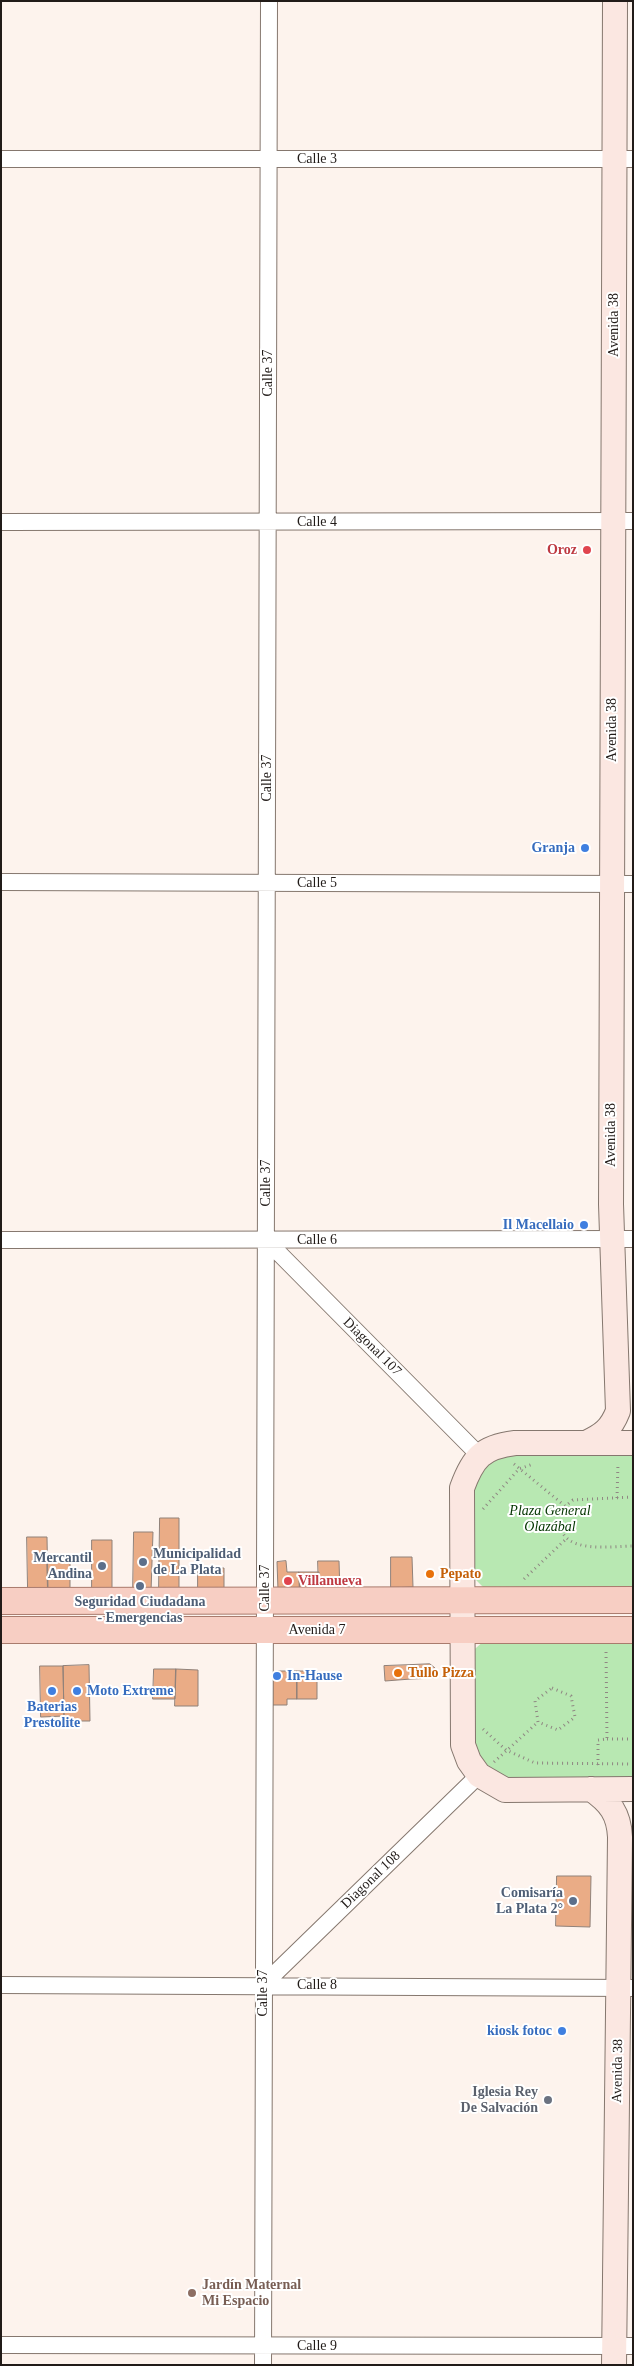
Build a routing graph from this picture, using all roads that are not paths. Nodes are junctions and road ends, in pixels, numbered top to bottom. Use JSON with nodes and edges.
{"nodes":[{"id":1,"x":269,"y":1,"type":"edge"},
{"id":2,"x":615,"y":1,"type":"edge"},
{"id":3,"x":1,"y":159,"type":"edge"},
{"id":4,"x":269,"y":159,"type":"junction"},
{"id":5,"x":623,"y":159,"type":"edge"},
{"id":6,"x":623,"y":521,"type":"edge"},
{"id":7,"x":1,"y":522,"type":"edge"},
{"id":8,"x":268,"y":522,"type":"junction"},
{"id":9,"x":1,"y":882,"type":"edge"},
{"id":10,"x":267,"y":883,"type":"junction"},
{"id":11,"x":622,"y":884,"type":"edge"},
{"id":12,"x":622,"y":1239,"type":"edge"},
{"id":13,"x":1,"y":1240,"type":"edge"},
{"id":14,"x":266,"y":1240,"type":"junction"},
{"id":15,"x":586,"y":1443,"type":"junction"},
{"id":16,"x":633,"y":1443,"type":"edge"},
{"id":17,"x":488,"y":1450,"type":"junction"},
{"id":18,"x":633,"y":1600,"type":"edge"},
{"id":19,"x":1,"y":1601,"type":"edge"},
{"id":20,"x":264,"y":1601,"type":"junction"},
{"id":21,"x":462,"y":1601,"type":"junction"},
{"id":22,"x":1,"y":1630,"type":"edge"},
{"id":23,"x":463,"y":1630,"type":"junction"},
{"id":24,"x":633,"y":1630,"type":"edge"},
{"id":25,"x":265,"y":1631,"type":"junction"},
{"id":26,"x":480,"y":1775,"type":"junction"},
{"id":27,"x":591,"y":1789,"type":"junction"},
{"id":28,"x":633,"y":1789,"type":"edge"},
{"id":29,"x":264,"y":1985,"type":"junction"},
{"id":30,"x":1,"y":1986,"type":"edge"},
{"id":31,"x":626,"y":1987,"type":"edge"},
{"id":32,"x":1,"y":2346,"type":"edge"},
{"id":33,"x":263,"y":2346,"type":"junction"},
{"id":34,"x":620,"y":2352,"type":"edge"},
{"id":35,"x":262,"y":2365,"type":"edge"}],
"edges":[{"from":1,"to":4,"type":"street","name":"Calle 37"},
{"from":2,"to":5,"type":"main road","name":"Avenida 38"},
{"from":3,"to":4,"type":"street","name":"Calle 3"},
{"from":4,"to":5,"type":"street","name":"Calle 3"},
{"from":4,"to":8,"type":"street","name":"Calle 37"},
{"from":5,"to":6,"type":"main road","name":"Avenida 38"},
{"from":6,"to":8,"type":"street","name":"Calle 4"},
{"from":6,"to":11,"type":"main road","name":"Avenida 38"},
{"from":7,"to":8,"type":"street","name":"Calle 4"},
{"from":8,"to":10,"type":"street","name":"Calle 37"},
{"from":9,"to":10,"type":"street","name":"Calle 5"},
{"from":10,"to":11,"type":"street","name":"Calle 5"},
{"from":10,"to":14,"type":"street","name":"Calle 37"},
{"from":11,"to":12,"type":"main road","name":"Avenida 38"},
{"from":12,"to":14,"type":"street","name":"Calle 6"},
{"from":12,"to":15,"type":"main road","name":"Avenida 38"},
{"from":13,"to":14,"type":"street","name":"Calle 6"},
{"from":14,"to":17,"type":"street","name":"Diagonal 107"},
{"from":14,"to":20,"type":"street","name":"Calle 37"},
{"from":15,"to":16,"type":"main road"},
{"from":15,"to":17,"type":"main road"},
{"from":17,"to":21,"type":"main road"},
{"from":18,"to":21,"type":"main road"},
{"from":19,"to":20,"type":"main road"},
{"from":20,"to":21,"type":"main road"},
{"from":20,"to":25,"type":"street","name":"Calle 37"},
{"from":21,"to":23,"type":"main road"},
{"from":22,"to":25,"type":"main road","name":"Avenida 7"},
{"from":23,"to":24,"type":"main road","name":"Avenida 7"},
{"from":23,"to":25,"type":"main road","name":"Avenida 7"},
{"from":23,"to":26,"type":"main road"},
{"from":25,"to":29,"type":"street","name":"Calle 37"},
{"from":26,"to":27,"type":"main road"},
{"from":26,"to":29,"type":"street","name":"Diagonal 108"},
{"from":27,"to":28,"type":"main road"},
{"from":27,"to":31,"type":"main road","name":"Avenida 38"},
{"from":29,"to":30,"type":"street","name":"Calle 8"},
{"from":29,"to":31,"type":"street","name":"Calle 8"},
{"from":29,"to":33,"type":"street","name":"Calle 37"},
{"from":31,"to":34,"type":"main road","name":"Avenida 38"},
{"from":32,"to":33,"type":"street","name":"Calle 9"},
{"from":33,"to":34,"type":"street","name":"Calle 9"},
{"from":33,"to":35,"type":"street","name":"Calle 37"}]}
